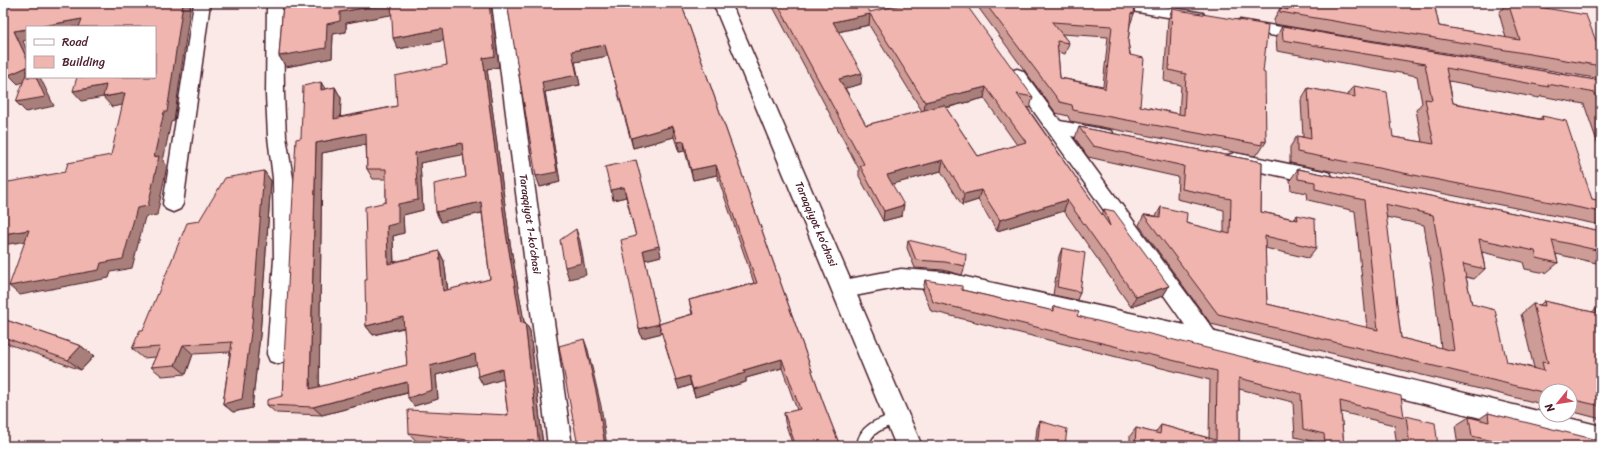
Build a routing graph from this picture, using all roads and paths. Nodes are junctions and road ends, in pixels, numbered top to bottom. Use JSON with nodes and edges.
{"nodes":[{"id":1,"x":202,"y":3,"type":"edge"},
{"id":2,"x":275,"y":3,"type":"edge"},
{"id":3,"x":500,"y":3,"type":"edge"},
{"id":4,"x":722,"y":3,"type":"edge"},
{"id":5,"x":1114,"y":3,"type":"edge"},
{"id":6,"x":1318,"y":38,"type":"edge"},
{"id":7,"x":1007,"y":61,"type":"edge"},
{"id":8,"x":1053,"y":126,"type":"junction"},
{"id":9,"x":1123,"y":139,"type":"edge"},
{"id":10,"x":1216,"y":157,"type":"edge"},
{"id":11,"x":1339,"y":182,"type":"edge"},
{"id":12,"x":173,"y":204,"type":"dead end"},
{"id":13,"x":844,"y":289,"type":"junction"},
{"id":14,"x":1208,"y":340,"type":"junction"},
{"id":15,"x":278,"y":354,"type":"dead end"},
{"id":16,"x":897,"y":418,"type":"junction"},
{"id":17,"x":1601,"y":437,"type":"edge"},
{"id":18,"x":560,"y":446,"type":"edge"},
{"id":19,"x":863,"y":446,"type":"edge"},
{"id":20,"x":909,"y":446,"type":"edge"}],
"edges":[{"from":1,"to":12,"type":"street"},
{"from":2,"to":15,"type":"street"},
{"from":3,"to":18,"type":"street","name":"Taraqqiyot 1-koʻchasi"},
{"from":4,"to":13,"type":"street","name":"Taraqqiyot koʻchasi"},
{"from":5,"to":6,"type":"street"},
{"from":7,"to":8,"type":"street"},
{"from":8,"to":9,"type":"street"},
{"from":8,"to":14,"type":"street"},
{"from":10,"to":11,"type":"street"},
{"from":13,"to":14,"type":"street"},
{"from":13,"to":16,"type":"street","name":"Taraqqiyot koʻchasi"},
{"from":14,"to":17,"type":"street"},
{"from":16,"to":19,"type":"lane"},
{"from":16,"to":20,"type":"street","name":"Taraqqiyot koʻchasi"}]}
